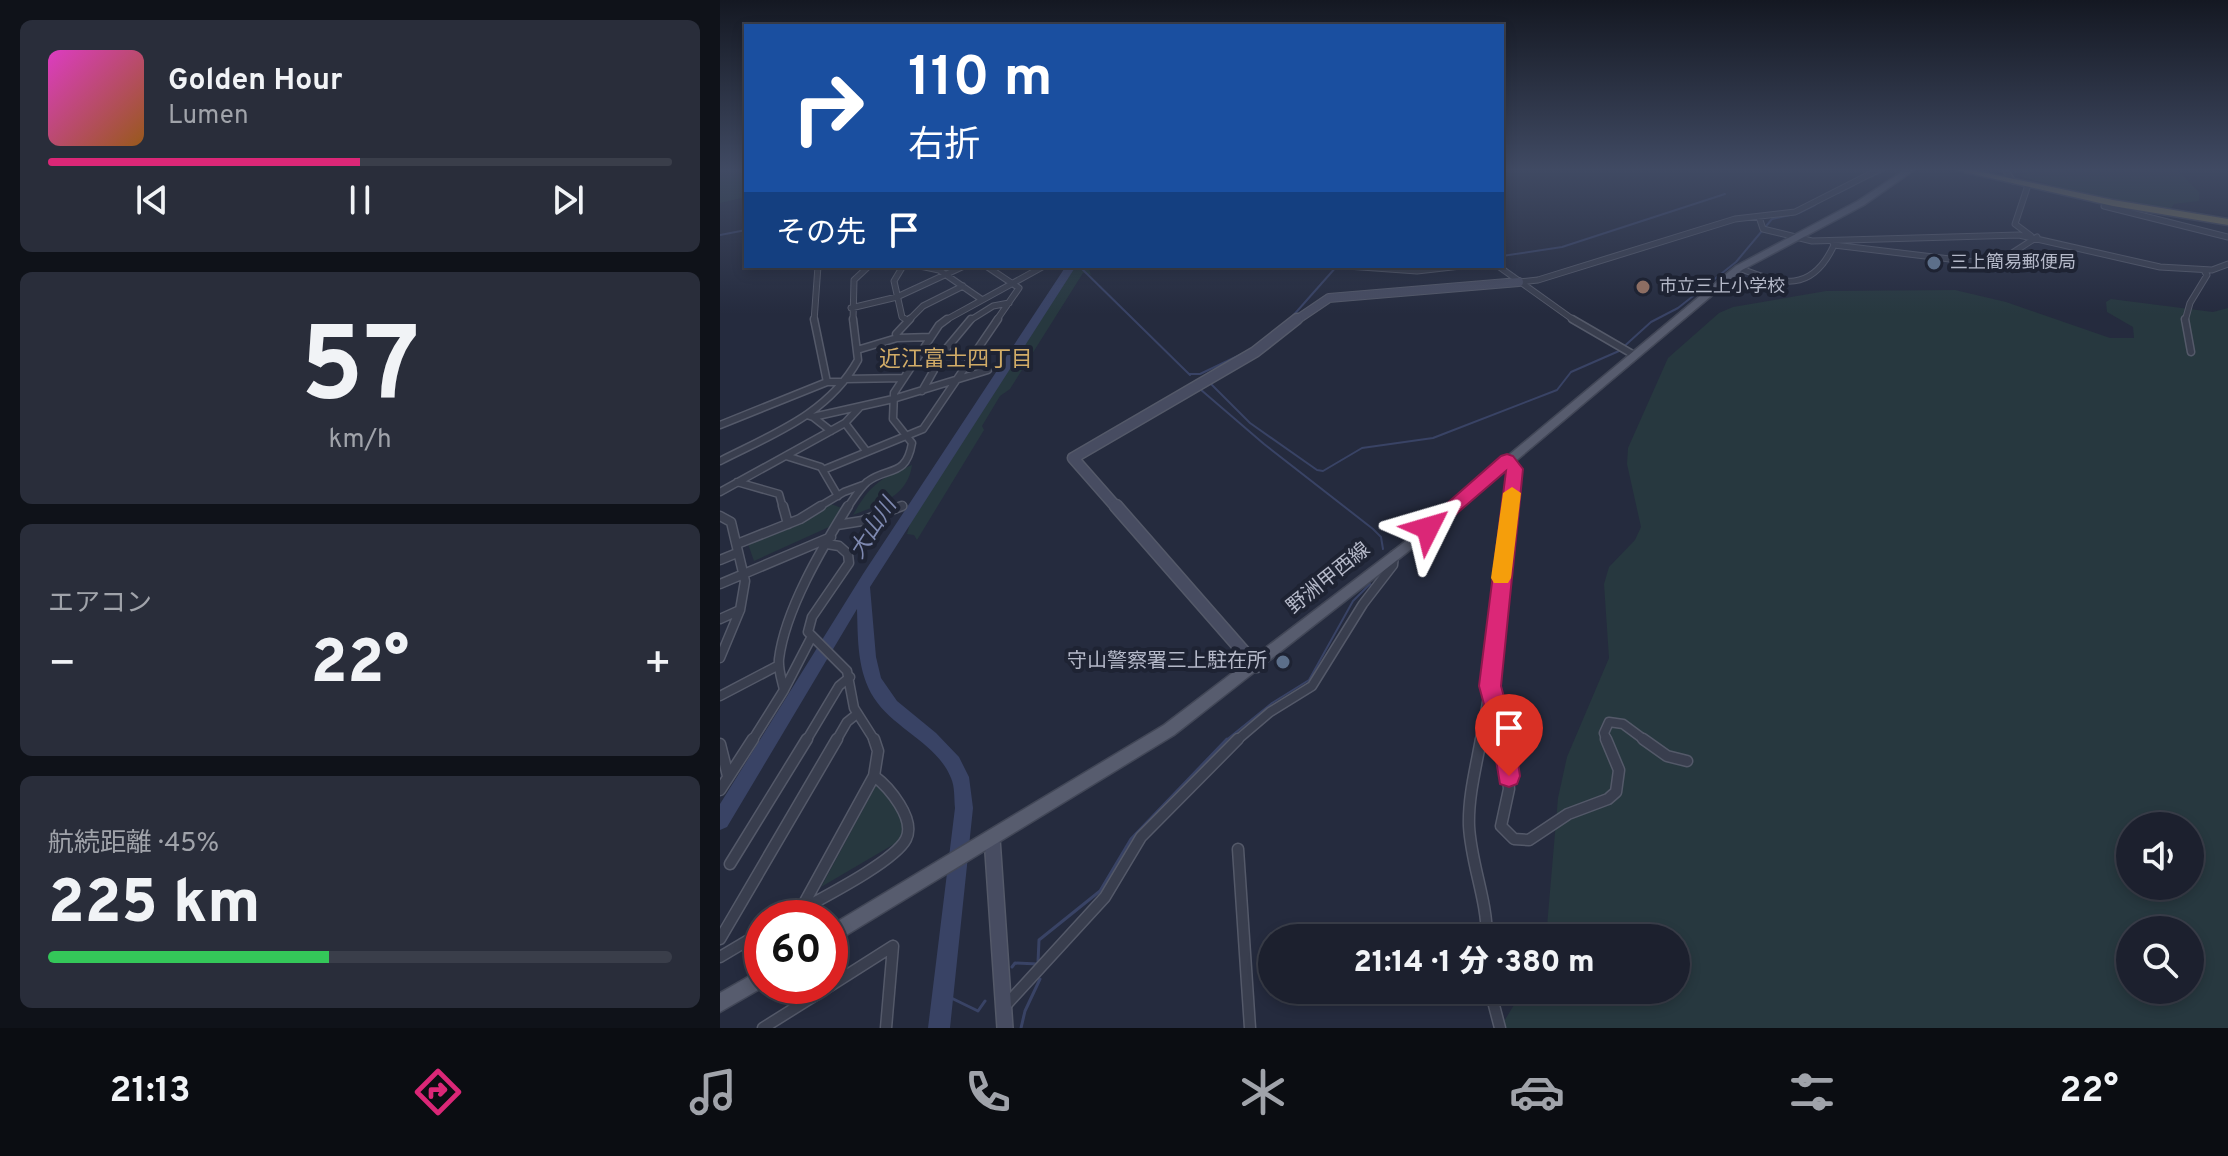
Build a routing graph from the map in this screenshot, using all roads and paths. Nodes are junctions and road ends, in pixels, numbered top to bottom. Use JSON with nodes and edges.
{"nodes":[{"id":1,"x":1747,"y":218,"type":"edge"},
{"id":2,"x":1759,"y":218,"type":"edge"},
{"id":3,"x":1831,"y":218,"type":"edge"},
{"id":4,"x":2017,"y":218,"type":"edge"},
{"id":5,"x":2152,"y":218,"type":"edge"},
{"id":6,"x":2206,"y":218,"type":"edge"},
{"id":7,"x":2228,"y":222,"type":"edge"},
{"id":8,"x":2034,"y":236,"type":"junction"},
{"id":9,"x":2228,"y":237,"type":"edge"},
{"id":10,"x":1792,"y":238,"type":"junction"},
{"id":11,"x":1833,"y":243,"type":"junction"},
{"id":12,"x":2227,"y":267,"type":"edge"},
{"id":13,"x":818,"y":268,"type":"edge"},
{"id":14,"x":867,"y":268,"type":"edge"},
{"id":15,"x":902,"y":268,"type":"edge"},
{"id":16,"x":926,"y":268,"type":"edge"},
{"id":17,"x":960,"y":268,"type":"edge"},
{"id":18,"x":989,"y":268,"type":"edge"},
{"id":19,"x":1000,"y":268,"type":"edge"},
{"id":20,"x":1041,"y":268,"type":"edge"},
{"id":21,"x":1375,"y":268,"type":"edge"},
{"id":22,"x":1443,"y":268,"type":"edge"},
{"id":23,"x":1501,"y":268,"type":"edge"},
{"id":24,"x":1739,"y":268,"type":"junction"},
{"id":25,"x":852,"y":269,"type":"dead end"},
{"id":26,"x":994,"y":271,"type":"junction"},
{"id":27,"x":2205,"y":272,"type":"junction"},
{"id":28,"x":946,"y":275,"type":"junction"},
{"id":29,"x":858,"y":277,"type":"junction"},
{"id":30,"x":1519,"y":282,"type":"junction"},
{"id":31,"x":1013,"y":284,"type":"junction"},
{"id":32,"x":963,"y":286,"type":"junction"},
{"id":33,"x":897,"y":297,"type":"junction"},
{"id":34,"x":981,"y":299,"type":"junction"},
{"id":35,"x":1009,"y":303,"type":"junction"},
{"id":36,"x":851,"y":308,"type":"junction"},
{"id":37,"x":907,"y":320,"type":"junction"},
{"id":38,"x":931,"y":337,"type":"junction"},
{"id":39,"x":897,"y":338,"type":"junction"},
{"id":40,"x":857,"y":350,"type":"junction"},
{"id":41,"x":2191,"y":352,"type":"dead end"},
{"id":42,"x":1634,"y":355,"type":"junction"},
{"id":43,"x":988,"y":370,"type":"dead end"},
{"id":44,"x":904,"y":378,"type":"junction"},
{"id":45,"x":845,"y":380,"type":"junction"},
{"id":46,"x":957,"y":380,"type":"junction"},
{"id":47,"x":827,"y":382,"type":"junction"},
{"id":48,"x":922,"y":391,"type":"junction"},
{"id":49,"x":893,"y":399,"type":"junction"},
{"id":50,"x":860,"y":407,"type":"junction"},
{"id":51,"x":810,"y":416,"type":"junction"},
{"id":52,"x":845,"y":423,"type":"junction"},
{"id":53,"x":720,"y":425,"type":"edge"},
{"id":54,"x":831,"y":431,"type":"junction"},
{"id":55,"x":906,"y":436,"type":"junction"},
{"id":56,"x":867,"y":452,"type":"junction"},
{"id":57,"x":786,"y":456,"type":"junction"},
{"id":58,"x":1507,"y":460,"type":"junction"},
{"id":59,"x":720,"y":461,"type":"edge"},
{"id":60,"x":823,"y":470,"type":"junction"},
{"id":61,"x":737,"y":482,"type":"junction"},
{"id":62,"x":863,"y":485,"type":"junction"},
{"id":63,"x":720,"y":492,"type":"edge"},
{"id":64,"x":838,"y":496,"type":"junction"},
{"id":65,"x":903,"y":506,"type":"dead end"},
{"id":66,"x":720,"y":516,"type":"edge"},
{"id":67,"x":788,"y":524,"type":"junction"},
{"id":68,"x":837,"y":525,"type":"junction"},
{"id":69,"x":829,"y":541,"type":"junction"},
{"id":70,"x":737,"y":548,"type":"junction"},
{"id":71,"x":1394,"y":555,"type":"junction"},
{"id":72,"x":720,"y":560,"type":"edge"},
{"id":73,"x":744,"y":574,"type":"junction"},
{"id":74,"x":720,"y":584,"type":"edge"},
{"id":75,"x":740,"y":610,"type":"junction"},
{"id":76,"x":720,"y":619,"type":"edge"},
{"id":77,"x":811,"y":638,"type":"junction"},
{"id":78,"x":720,"y":656,"type":"edge"},
{"id":79,"x":779,"y":665,"type":"junction"},
{"id":80,"x":1256,"y":666,"type":"junction"},
{"id":81,"x":850,"y":677,"type":"junction"},
{"id":82,"x":1490,"y":686,"type":"junction"},
{"id":83,"x":784,"y":690,"type":"junction"},
{"id":84,"x":720,"y":696,"type":"edge"},
{"id":85,"x":857,"y":714,"type":"junction"},
{"id":86,"x":720,"y":744,"type":"edge"},
{"id":87,"x":1687,"y":761,"type":"dead end"},
{"id":88,"x":874,"y":776,"type":"junction"},
{"id":89,"x":724,"y":780,"type":"edge"},
{"id":90,"x":720,"y":790,"type":"edge"},
{"id":91,"x":992,"y":838,"type":"junction"},
{"id":92,"x":1238,"y":849,"type":"dead end"},
{"id":93,"x":730,"y":864,"type":"dead end"},
{"id":94,"x":809,"y":900,"type":"edge"},
{"id":95,"x":824,"y":900,"type":"edge"},
{"id":96,"x":1487,"y":924,"type":"edge"},
{"id":97,"x":848,"y":925,"type":"edge"},
{"id":98,"x":720,"y":939,"type":"edge"},
{"id":99,"x":744,"y":943,"type":"edge"},
{"id":100,"x":720,"y":957,"type":"edge"},
{"id":101,"x":848,"y":975,"type":"edge"},
{"id":102,"x":744,"y":989,"type":"edge"},
{"id":103,"x":720,"y":1003,"type":"edge"},
{"id":104,"x":798,"y":1004,"type":"edge"},
{"id":105,"x":1494,"y":1004,"type":"edge"},
{"id":106,"x":1004,"y":1007,"type":"junction"},
{"id":107,"x":763,"y":1028,"type":"edge"},
{"id":108,"x":886,"y":1028,"type":"edge"},
{"id":109,"x":1005,"y":1028,"type":"edge"},
{"id":110,"x":1250,"y":1028,"type":"edge"},
{"id":111,"x":1500,"y":1028,"type":"edge"}],
"edges":[{"from":1,"to":30,"type":"street"},
{"from":2,"to":10,"type":"street"},
{"from":3,"to":10,"type":"main road","name":"野洲甲西線"},
{"from":4,"to":8,"type":"street"},
{"from":5,"to":9,"type":"street"},
{"from":6,"to":7,"type":"highway"},
{"from":8,"to":11,"type":"street"},
{"from":8,"to":11,"type":"street"},
{"from":8,"to":27,"type":"street"},
{"from":10,"to":11,"type":"street"},
{"from":10,"to":24,"type":"main road","name":"野洲甲西線"},
{"from":11,"to":24,"type":"street"},
{"from":12,"to":27,"type":"street"},
{"from":13,"to":47,"type":"street"},
{"from":14,"to":29,"type":"street"},
{"from":15,"to":33,"type":"street"},
{"from":16,"to":28,"type":"street"},
{"from":17,"to":28,"type":"street"},
{"from":18,"to":26,"type":"street"},
{"from":19,"to":26,"type":"street"},
{"from":20,"to":31,"type":"street"},
{"from":21,"to":22,"type":"street"},
{"from":23,"to":30,"type":"street"},
{"from":24,"to":42,"type":"main road","name":"野洲甲西線"},
{"from":25,"to":29,"type":"street"},
{"from":26,"to":31,"type":"street"},
{"from":27,"to":41,"type":"street"},
{"from":28,"to":32,"type":"street"},
{"from":28,"to":33,"type":"street"},
{"from":29,"to":36,"type":"street"},
{"from":30,"to":42,"type":"street"},
{"from":30,"to":80,"type":"street"},
{"from":31,"to":34,"type":"street"},
{"from":31,"to":35,"type":"street"},
{"from":32,"to":34,"type":"street"},
{"from":32,"to":37,"type":"street"},
{"from":33,"to":36,"type":"street"},
{"from":33,"to":37,"type":"street"},
{"from":34,"to":38,"type":"street"},
{"from":35,"to":46,"type":"street"},
{"from":35,"to":48,"type":"street"},
{"from":36,"to":40,"type":"street"},
{"from":37,"to":39,"type":"street"},
{"from":38,"to":39,"type":"street"},
{"from":38,"to":44,"type":"street"},
{"from":39,"to":40,"type":"street"},
{"from":40,"to":45,"type":"street"},
{"from":42,"to":58,"type":"main road","name":"野洲甲西線"},
{"from":43,"to":46,"type":"street"},
{"from":44,"to":45,"type":"street"},
{"from":44,"to":49,"type":"street"},
{"from":45,"to":47,"type":"street"},
{"from":45,"to":51,"type":"street"},
{"from":46,"to":48,"type":"street"},
{"from":46,"to":55,"type":"street"},
{"from":47,"to":53,"type":"street"},
{"from":48,"to":49,"type":"street"},
{"from":49,"to":50,"type":"street"},
{"from":49,"to":55,"type":"street"},
{"from":50,"to":51,"type":"street"},
{"from":50,"to":52,"type":"street"},
{"from":51,"to":54,"type":"street"},
{"from":51,"to":59,"type":"street"},
{"from":52,"to":54,"type":"street"},
{"from":52,"to":56,"type":"street"},
{"from":54,"to":57,"type":"street"},
{"from":55,"to":56,"type":"street"},
{"from":55,"to":62,"type":"street"},
{"from":56,"to":60,"type":"street"},
{"from":57,"to":60,"type":"street"},
{"from":57,"to":61,"type":"street"},
{"from":58,"to":71,"type":"main road","name":"野洲甲西線"},
{"from":58,"to":82,"type":"street"},
{"from":60,"to":64,"type":"street"},
{"from":61,"to":63,"type":"street"},
{"from":61,"to":67,"type":"street"},
{"from":62,"to":64,"type":"street"},
{"from":62,"to":68,"type":"street"},
{"from":64,"to":67,"type":"street"},
{"from":65,"to":68,"type":"street"},
{"from":66,"to":70,"type":"street"},
{"from":67,"to":70,"type":"street"},
{"from":68,"to":69,"type":"street"},
{"from":69,"to":73,"type":"street"},
{"from":69,"to":77,"type":"street"},
{"from":69,"to":79,"type":"street"},
{"from":70,"to":72,"type":"street"},
{"from":70,"to":73,"type":"street"},
{"from":71,"to":80,"type":"main road","name":"野洲甲西線"},
{"from":71,"to":106,"type":"street"},
{"from":73,"to":74,"type":"street"},
{"from":73,"to":75,"type":"street"},
{"from":75,"to":76,"type":"street"},
{"from":75,"to":78,"type":"street"},
{"from":77,"to":81,"type":"street"},
{"from":77,"to":83,"type":"street"},
{"from":79,"to":83,"type":"street"},
{"from":79,"to":84,"type":"street"},
{"from":80,"to":91,"type":"main road","name":"野洲甲西線"},
{"from":81,"to":85,"type":"street"},
{"from":81,"to":93,"type":"street"},
{"from":82,"to":87,"type":"street"},
{"from":82,"to":96,"type":"street"},
{"from":83,"to":89,"type":"street"},
{"from":85,"to":88,"type":"street"},
{"from":85,"to":98,"type":"street"},
{"from":86,"to":89,"type":"street"},
{"from":88,"to":94,"type":"street"},
{"from":88,"to":95,"type":"street"},
{"from":89,"to":90,"type":"street"},
{"from":91,"to":97,"type":"main road","name":"野洲甲西線"},
{"from":91,"to":106,"type":"street"},
{"from":92,"to":110,"type":"street"},
{"from":99,"to":100,"type":"street"},
{"from":101,"to":108,"type":"street"},
{"from":102,"to":103,"type":"main road"},
{"from":104,"to":107,"type":"street"},
{"from":105,"to":111,"type":"street"},
{"from":106,"to":109,"type":"street"}]}
